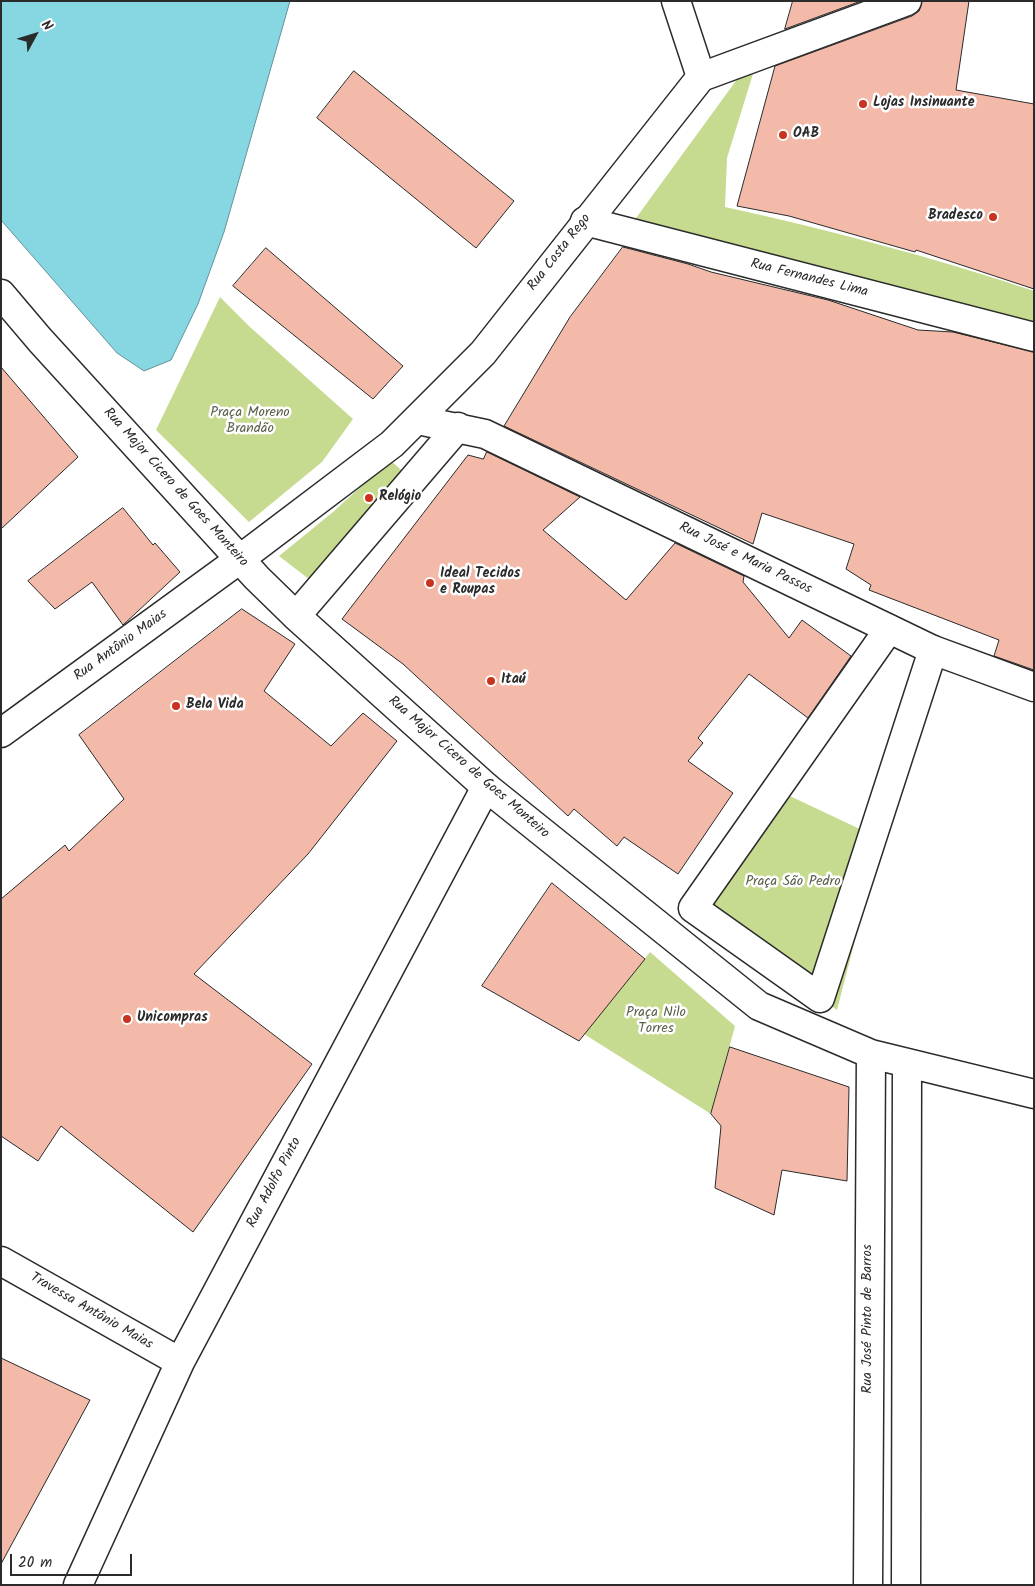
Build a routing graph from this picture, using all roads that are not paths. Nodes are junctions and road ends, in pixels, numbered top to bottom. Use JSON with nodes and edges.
{"nodes":[{"id":1,"x":676,"y":1,"type":"edge"},
{"id":2,"x":907,"y":1,"type":"edge"},
{"id":3,"x":701,"y":77,"type":"junction"},
{"id":4,"x":585,"y":221,"type":"junction"},
{"id":5,"x":1,"y":294,"type":"edge"},
{"id":6,"x":1034,"y":337,"type":"edge"},
{"id":7,"x":418,"y":420,"type":"junction"},
{"id":8,"x":458,"y":428,"type":"junction"},
{"id":9,"x":240,"y":559,"type":"junction"},
{"id":10,"x":296,"y":616,"type":"junction"},
{"id":11,"x":889,"y":629,"type":"junction"},
{"id":12,"x":933,"y":650,"type":"junction"},
{"id":13,"x":1034,"y":686,"type":"edge"},
{"id":14,"x":1,"y":733,"type":"edge"},
{"id":15,"x":486,"y":787,"type":"junction"},
{"id":16,"x":871,"y":1054,"type":"junction"},
{"id":17,"x":907,"y":1062,"type":"junction"},
{"id":18,"x":1034,"y":1094,"type":"edge"},
{"id":19,"x":1,"y":1261,"type":"edge"},
{"id":20,"x":180,"y":1362,"type":"junction"},
{"id":21,"x":78,"y":1585,"type":"edge"},
{"id":22,"x":868,"y":1585,"type":"edge"},
{"id":23,"x":906,"y":1585,"type":"edge"}],
"edges":[{"from":1,"to":3,"type":"street"},
{"from":2,"to":3,"type":"street"},
{"from":3,"to":4,"type":"street","name":"Rua Costa Rego"},
{"from":4,"to":6,"type":"street","name":"Rua Fernandes Lima"},
{"from":4,"to":7,"type":"street","name":"Rua Costa Rego"},
{"from":5,"to":9,"type":"street","name":"Rua Major Cicero de Goes Monteiro"},
{"from":7,"to":8,"type":"street","name":"Rua José e Maria Passos"},
{"from":7,"to":9,"type":"street","name":"Rua Costa Rego"},
{"from":8,"to":10,"type":"street"},
{"from":8,"to":11,"type":"street","name":"Rua José e Maria Passos"},
{"from":9,"to":10,"type":"street","name":"Rua Major Cicero de Goes Monteiro"},
{"from":9,"to":14,"type":"street","name":"Rua Antônio Maias"},
{"from":10,"to":15,"type":"street","name":"Rua Major Cicero de Goes Monteiro"},
{"from":11,"to":12,"type":"street","name":"Rua José e Maria Passos"},
{"from":11,"to":12,"type":"street"},
{"from":12,"to":13,"type":"street","name":"Rua José e Maria Passos"},
{"from":15,"to":16,"type":"street","name":"Rua Major Cicero de Goes Monteiro"},
{"from":15,"to":20,"type":"street","name":"Rua Adolfo Pinto"},
{"from":16,"to":17,"type":"street","name":"Rua Major Cicero de Goes Monteiro"},
{"from":16,"to":22,"type":"street","name":"Rua José Pinto de Barros"},
{"from":17,"to":18,"type":"street","name":"Rua Major Cicero de Goes Monteiro"},
{"from":17,"to":23,"type":"street"},
{"from":19,"to":20,"type":"street","name":"Travessa Antônio Maias"},
{"from":20,"to":21,"type":"street","name":"Rua Adolfo Pinto"}]}
